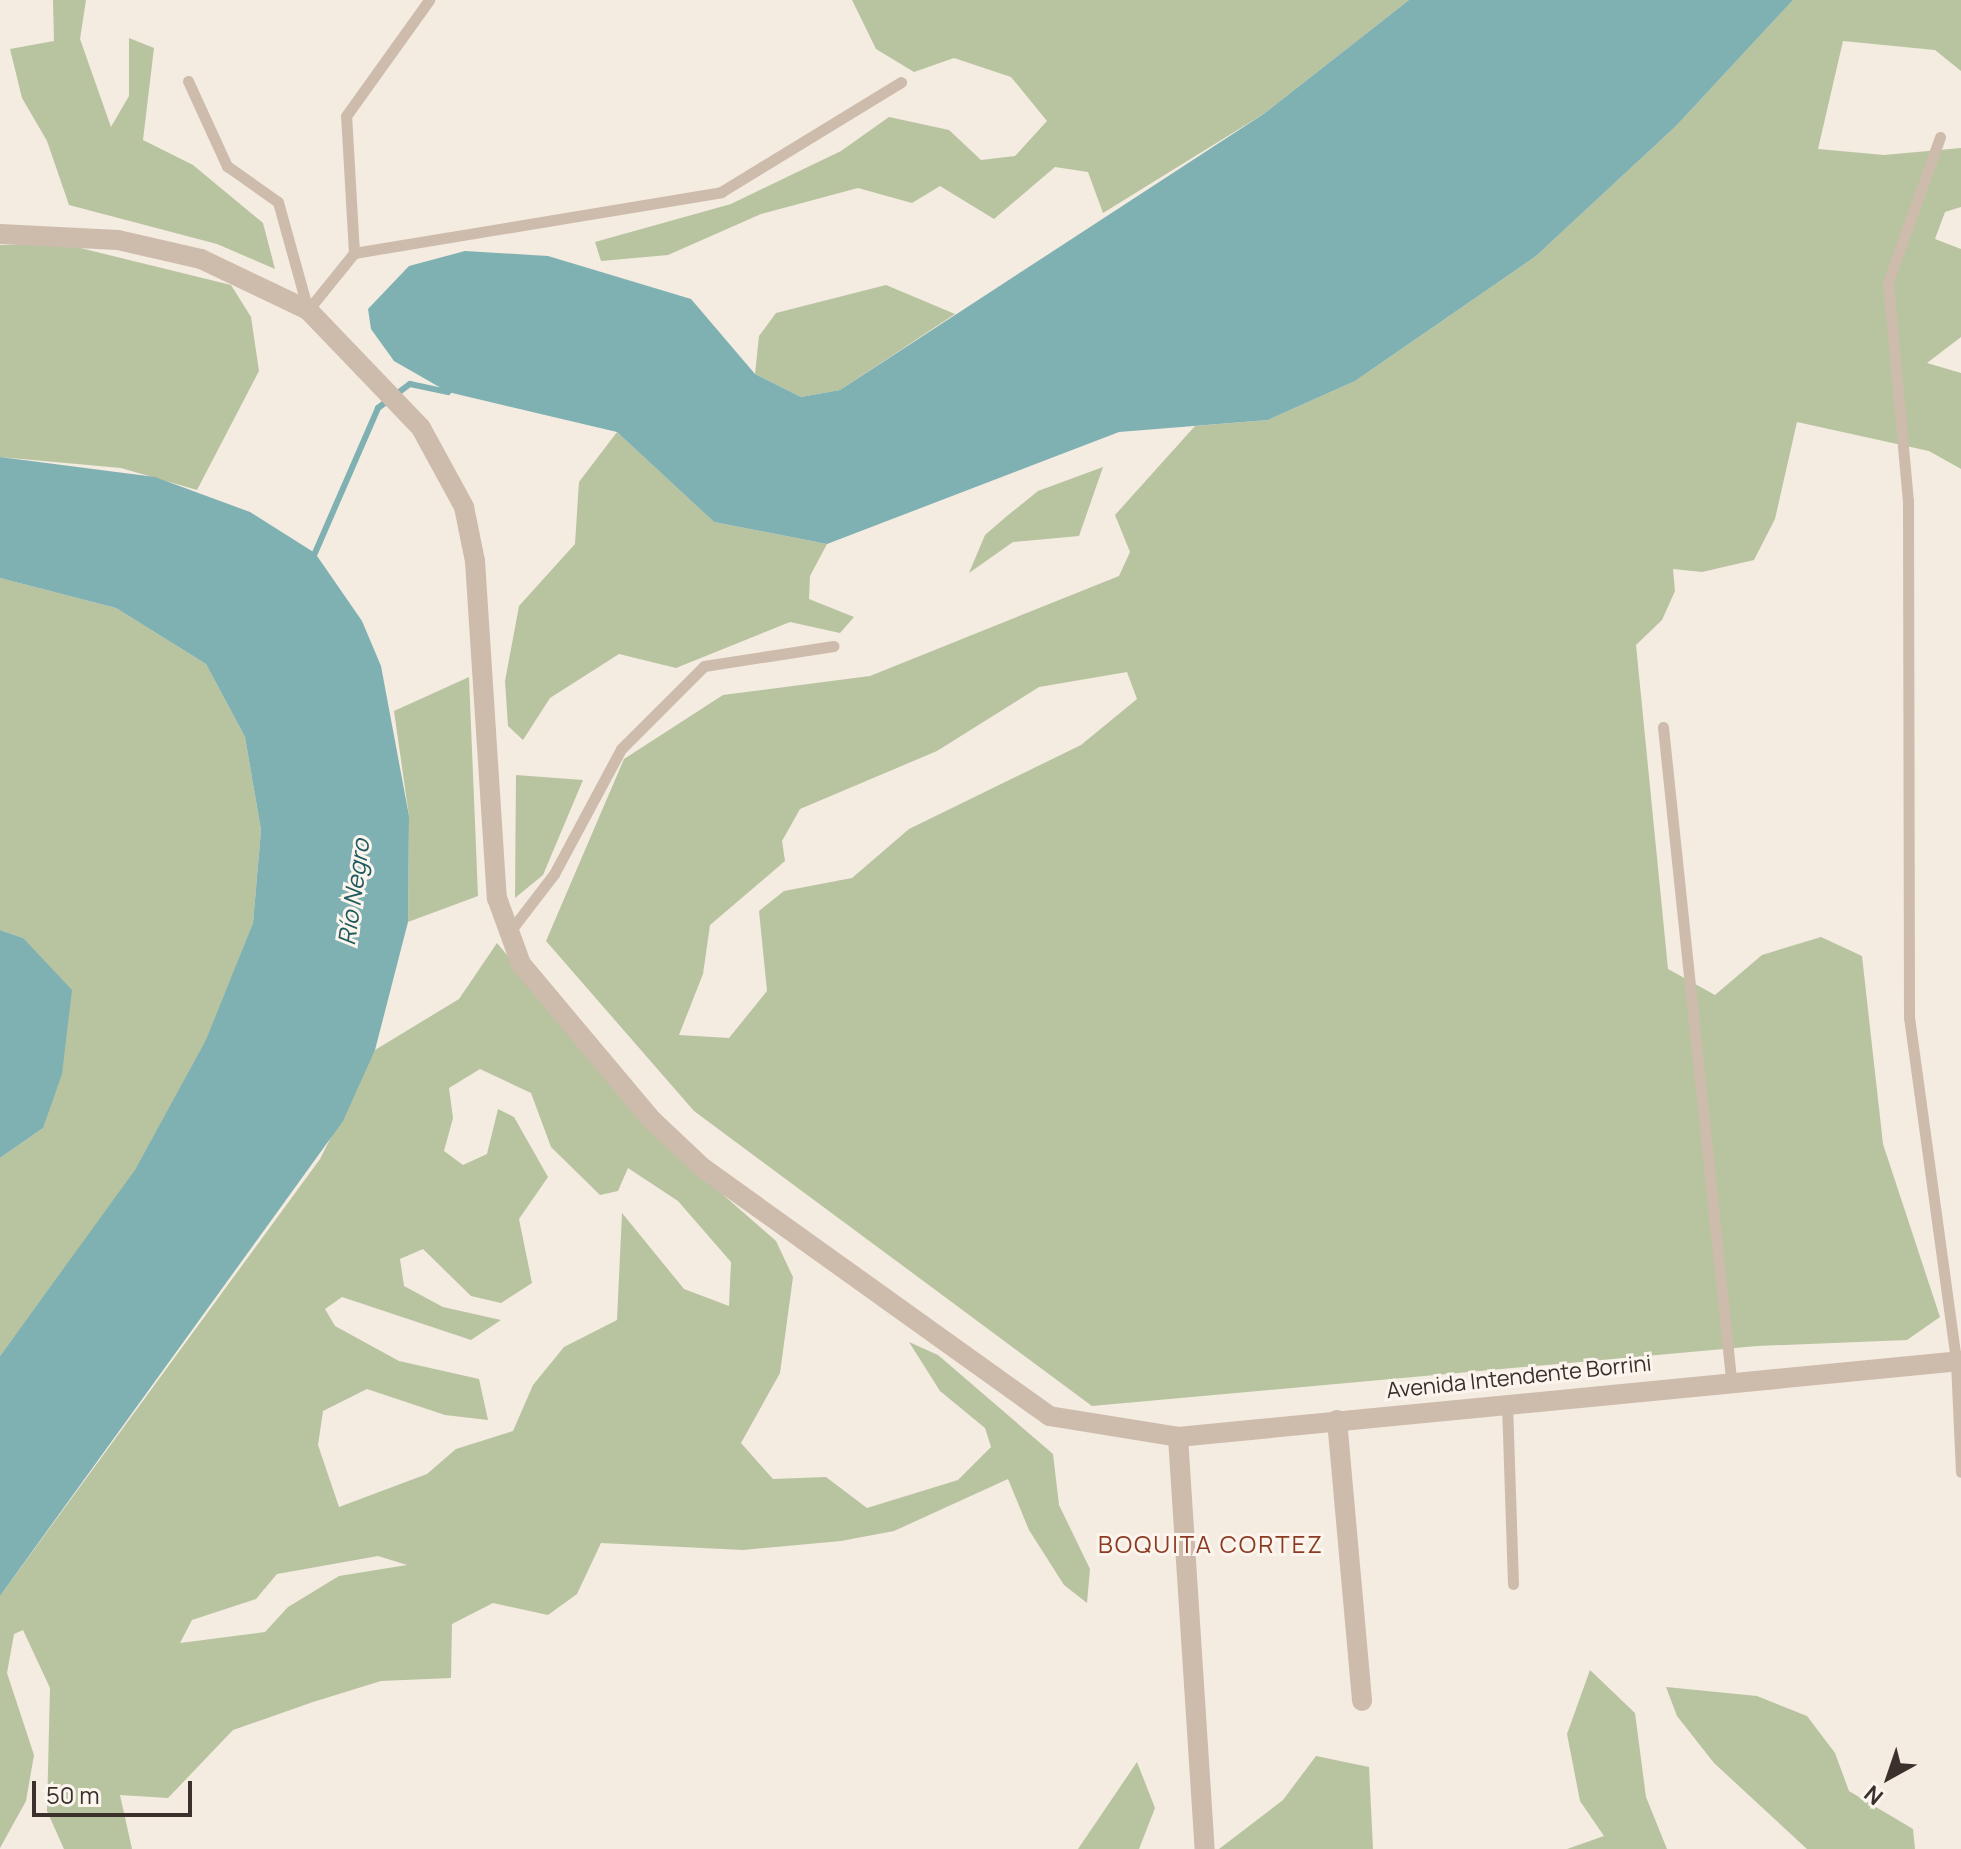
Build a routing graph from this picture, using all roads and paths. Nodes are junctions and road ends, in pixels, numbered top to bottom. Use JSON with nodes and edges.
{"nodes":[{"id":1,"x":429,"y":0,"type":"edge"},
{"id":2,"x":188,"y":81,"type":"dead end"},
{"id":3,"x":901,"y":82,"type":"dead end"},
{"id":4,"x":1940,"y":137,"type":"dead end"},
{"id":5,"x":0,"y":234,"type":"edge"},
{"id":6,"x":354,"y":253,"type":"junction"},
{"id":7,"x":308,"y":310,"type":"junction"},
{"id":8,"x":833,"y":646,"type":"dead end"},
{"id":9,"x":1663,"y":727,"type":"dead end"},
{"id":10,"x":507,"y":934,"type":"junction"},
{"id":11,"x":1958,"y":1362,"type":"edge"},
{"id":12,"x":1731,"y":1378,"type":"junction"},
{"id":13,"x":1507,"y":1402,"type":"junction"},
{"id":14,"x":1337,"y":1420,"type":"junction"},
{"id":15,"x":1178,"y":1437,"type":"junction"},
{"id":16,"x":1961,"y":1472,"type":"edge"},
{"id":17,"x":1513,"y":1584,"type":"dead end"},
{"id":18,"x":1362,"y":1701,"type":"dead end"},
{"id":19,"x":1205,"y":1849,"type":"edge"}],
"edges":[{"from":1,"to":6,"type":"lane"},
{"from":2,"to":7,"type":"lane"},
{"from":3,"to":6,"type":"lane"},
{"from":4,"to":11,"type":"lane"},
{"from":5,"to":7,"type":"street"},
{"from":6,"to":7,"type":"lane"},
{"from":7,"to":10,"type":"street","name":"Avenida Intendente Borrini"},
{"from":8,"to":10,"type":"lane"},
{"from":9,"to":12,"type":"lane"},
{"from":10,"to":15,"type":"street","name":"Avenida Intendente Borrini"},
{"from":11,"to":12,"type":"street","name":"Avenida Intendente Borrini"},
{"from":11,"to":16,"type":"lane"},
{"from":12,"to":13,"type":"street","name":"Avenida Intendente Borrini"},
{"from":13,"to":14,"type":"street","name":"Avenida Intendente Borrini"},
{"from":13,"to":17,"type":"lane"},
{"from":14,"to":15,"type":"street","name":"Avenida Intendente Borrini"},
{"from":14,"to":18,"type":"street"},
{"from":15,"to":19,"type":"street"}]}
